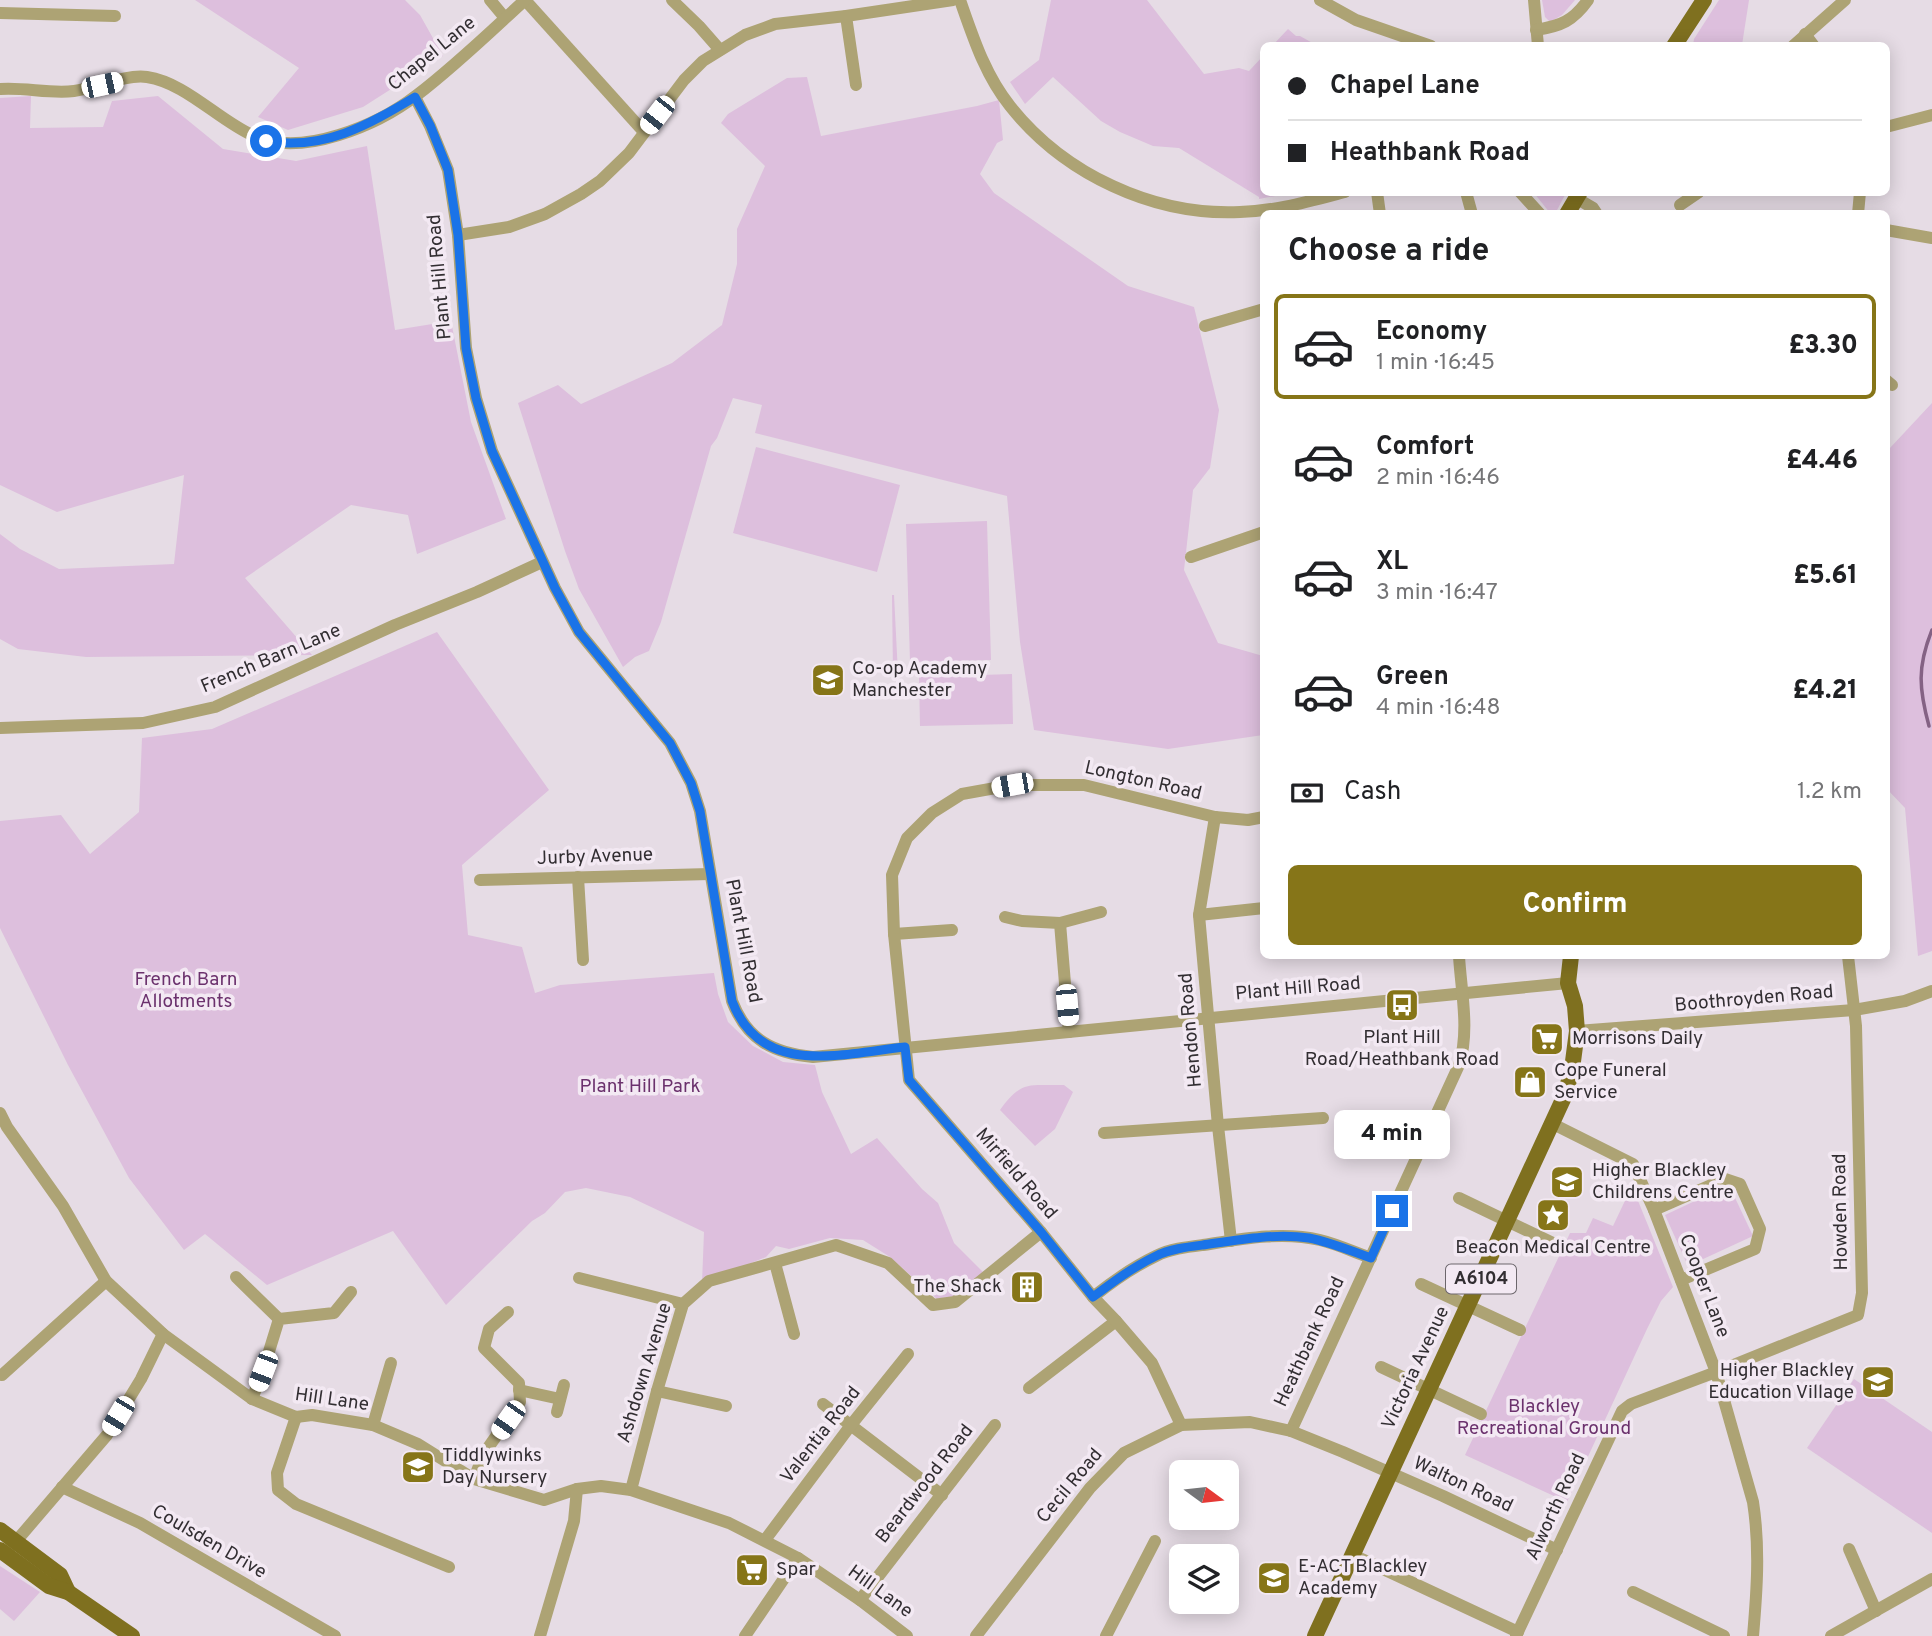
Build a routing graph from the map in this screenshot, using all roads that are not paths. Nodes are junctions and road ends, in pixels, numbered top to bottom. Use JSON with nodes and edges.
{"nodes":[{"id":1,"x":490,"y":0,"type":"edge"},
{"id":2,"x":525,"y":0,"type":"edge"},
{"id":3,"x":672,"y":0,"type":"edge"},
{"id":4,"x":953,"y":0,"type":"edge"},
{"id":5,"x":960,"y":0,"type":"edge"},
{"id":6,"x":1320,"y":0,"type":"edge"},
{"id":7,"x":1534,"y":0,"type":"edge"},
{"id":8,"x":1588,"y":0,"type":"edge"},
{"id":9,"x":1704,"y":0,"type":"edge"},
{"id":10,"x":1845,"y":0,"type":"edge"},
{"id":11,"x":0,"y":13,"type":"edge"},
{"id":12,"x":116,"y":16,"type":"dead end"},
{"id":13,"x":846,"y":16,"type":"junction"},
{"id":14,"x":505,"y":18,"type":"junction"},
{"id":15,"x":1536,"y":30,"type":"junction"},
{"id":16,"x":1805,"y":34,"type":"junction"},
{"id":17,"x":1419,"y":42,"type":"edge"},
{"id":18,"x":1538,"y":42,"type":"edge"},
{"id":19,"x":1677,"y":42,"type":"edge"},
{"id":20,"x":1797,"y":42,"type":"edge"},
{"id":21,"x":1811,"y":42,"type":"edge"},
{"id":22,"x":720,"y":50,"type":"junction"},
{"id":23,"x":856,"y":85,"type":"dead end"},
{"id":24,"x":0,"y":89,"type":"edge"},
{"id":25,"x":415,"y":97,"type":"junction"},
{"id":26,"x":1932,"y":116,"type":"edge"},
{"id":27,"x":1890,"y":126,"type":"edge"},
{"id":28,"x":644,"y":132,"type":"junction"},
{"id":29,"x":1329,"y":196,"type":"edge"},
{"id":30,"x":1524,"y":196,"type":"edge"},
{"id":31,"x":1579,"y":196,"type":"edge"},
{"id":32,"x":1693,"y":196,"type":"edge"},
{"id":33,"x":1679,"y":205,"type":"dead end"},
{"id":34,"x":1260,"y":210,"type":"edge"},
{"id":35,"x":1260,"y":210,"type":"edge"},
{"id":36,"x":1536,"y":210,"type":"edge"},
{"id":37,"x":1594,"y":210,"type":"edge"},
{"id":38,"x":1890,"y":231,"type":"edge"},
{"id":39,"x":458,"y":235,"type":"junction"},
{"id":40,"x":1932,"y":238,"type":"edge"},
{"id":41,"x":1260,"y":310,"type":"edge"},
{"id":42,"x":1205,"y":326,"type":"dead end"},
{"id":43,"x":1260,"y":533,"type":"edge"},
{"id":44,"x":1191,"y":557,"type":"dead end"},
{"id":45,"x":542,"y":562,"type":"junction"},
{"id":46,"x":0,"y":728,"type":"edge"},
{"id":47,"x":1216,"y":817,"type":"junction"},
{"id":48,"x":1260,"y":818,"type":"edge"},
{"id":49,"x":710,"y":874,"type":"junction"},
{"id":50,"x":579,"y":877,"type":"junction"},
{"id":51,"x":480,"y":880,"type":"dead end"},
{"id":52,"x":1260,"y":908,"type":"edge"},
{"id":53,"x":1101,"y":912,"type":"dead end"},
{"id":54,"x":1199,"y":915,"type":"junction"},
{"id":55,"x":1005,"y":917,"type":"dead end"},
{"id":56,"x":1060,"y":923,"type":"junction"},
{"id":57,"x":952,"y":930,"type":"dead end"},
{"id":58,"x":894,"y":934,"type":"junction"},
{"id":59,"x":1459,"y":959,"type":"edge"},
{"id":60,"x":1571,"y":959,"type":"edge"},
{"id":61,"x":1848,"y":959,"type":"edge"},
{"id":62,"x":583,"y":960,"type":"dead end"},
{"id":63,"x":1568,"y":983,"type":"junction"},
{"id":64,"x":1932,"y":990,"type":"edge"},
{"id":65,"x":1462,"y":993,"type":"junction"},
{"id":66,"x":1854,"y":1010,"type":"junction"},
{"id":67,"x":1209,"y":1017,"type":"junction"},
{"id":68,"x":1577,"y":1031,"type":"junction"},
{"id":69,"x":1069,"y":1032,"type":"junction"},
{"id":70,"x":905,"y":1047,"type":"junction"},
{"id":71,"x":0,"y":1112,"type":"edge"},
{"id":72,"x":1323,"y":1118,"type":"dead end"},
{"id":73,"x":1553,"y":1124,"type":"junction"},
{"id":74,"x":1218,"y":1126,"type":"junction"},
{"id":75,"x":3,"y":1129,"type":"edge"},
{"id":76,"x":1104,"y":1133,"type":"dead end"},
{"id":77,"x":1459,"y":1198,"type":"dead end"},
{"id":78,"x":1654,"y":1210,"type":"junction"},
{"id":79,"x":1508,"y":1221,"type":"junction"},
{"id":80,"x":1041,"y":1232,"type":"junction"},
{"id":81,"x":1231,"y":1241,"type":"junction"},
{"id":82,"x":1559,"y":1246,"type":"dead end"},
{"id":83,"x":1371,"y":1258,"type":"junction"},
{"id":84,"x":775,"y":1263,"type":"junction"},
{"id":85,"x":236,"y":1277,"type":"dead end"},
{"id":86,"x":579,"y":1278,"type":"dead end"},
{"id":87,"x":106,"y":1280,"type":"junction"},
{"id":88,"x":1681,"y":1280,"type":"junction"},
{"id":89,"x":1421,"y":1284,"type":"dead end"},
{"id":90,"x":351,"y":1293,"type":"dead end"},
{"id":91,"x":1093,"y":1297,"type":"junction"},
{"id":92,"x":683,"y":1304,"type":"junction"},
{"id":93,"x":1468,"y":1307,"type":"junction"},
{"id":94,"x":508,"y":1311,"type":"dead end"},
{"id":95,"x":279,"y":1319,"type":"junction"},
{"id":96,"x":1116,"y":1321,"type":"junction"},
{"id":97,"x":1520,"y":1331,"type":"dead end"},
{"id":98,"x":163,"y":1334,"type":"junction"},
{"id":99,"x":794,"y":1334,"type":"dead end"},
{"id":100,"x":908,"y":1354,"type":"dead end"},
{"id":101,"x":391,"y":1363,"type":"dead end"},
{"id":102,"x":1381,"y":1367,"type":"dead end"},
{"id":103,"x":1716,"y":1372,"type":"junction"},
{"id":104,"x":2,"y":1375,"type":"dead end"},
{"id":105,"x":564,"y":1385,"type":"dead end"},
{"id":106,"x":1029,"y":1388,"type":"dead end"},
{"id":107,"x":1429,"y":1389,"type":"junction"},
{"id":108,"x":519,"y":1390,"type":"junction"},
{"id":109,"x":657,"y":1391,"type":"junction"},
{"id":110,"x":252,"y":1399,"type":"junction"},
{"id":111,"x":823,"y":1404,"type":"dead end"},
{"id":112,"x":726,"y":1406,"type":"dead end"},
{"id":113,"x":1481,"y":1414,"type":"dead end"},
{"id":114,"x":296,"y":1417,"type":"junction"},
{"id":115,"x":373,"y":1424,"type":"junction"},
{"id":116,"x":1181,"y":1424,"type":"junction"},
{"id":117,"x":851,"y":1425,"type":"junction"},
{"id":118,"x":995,"y":1425,"type":"dead end"},
{"id":119,"x":1291,"y":1431,"type":"junction"},
{"id":120,"x":1391,"y":1473,"type":"junction"},
{"id":121,"x":474,"y":1479,"type":"junction"},
{"id":122,"x":62,"y":1488,"type":"junction"},
{"id":123,"x":577,"y":1489,"type":"junction"},
{"id":124,"x":631,"y":1490,"type":"junction"},
{"id":125,"x":942,"y":1495,"type":"junction"},
{"id":126,"x":0,"y":1530,"type":"edge"},
{"id":127,"x":765,"y":1540,"type":"junction"},
{"id":128,"x":1155,"y":1541,"type":"dead end"},
{"id":129,"x":7,"y":1548,"type":"edge"},
{"id":130,"x":1849,"y":1549,"type":"dead end"},
{"id":131,"x":1557,"y":1550,"type":"junction"},
{"id":132,"x":1353,"y":1555,"type":"junction"},
{"id":133,"x":798,"y":1558,"type":"junction"},
{"id":134,"x":449,"y":1567,"type":"dead end"},
{"id":135,"x":1932,"y":1579,"type":"edge"},
{"id":136,"x":1633,"y":1592,"type":"dead end"},
{"id":137,"x":860,"y":1600,"type":"junction"},
{"id":138,"x":1876,"y":1611,"type":"junction"},
{"id":139,"x":1517,"y":1634,"type":"edge"},
{"id":140,"x":1837,"y":1635,"type":"edge"},
{"id":141,"x":132,"y":1636,"type":"edge"},
{"id":142,"x":335,"y":1636,"type":"edge"},
{"id":143,"x":540,"y":1636,"type":"edge"},
{"id":144,"x":745,"y":1636,"type":"edge"},
{"id":145,"x":907,"y":1636,"type":"edge"},
{"id":146,"x":976,"y":1636,"type":"edge"},
{"id":147,"x":1106,"y":1636,"type":"edge"},
{"id":148,"x":1315,"y":1636,"type":"edge"},
{"id":149,"x":1724,"y":1636,"type":"edge"},
{"id":150,"x":1753,"y":1636,"type":"edge"}],
"edges":[{"from":1,"to":14,"type":"street"},
{"from":2,"to":14,"type":"street","name":"Chapel Lane"},
{"from":2,"to":28,"type":"street"},
{"from":3,"to":22,"type":"street"},
{"from":4,"to":13,"type":"street"},
{"from":5,"to":35,"type":"street"},
{"from":6,"to":17,"type":"street"},
{"from":7,"to":15,"type":"street"},
{"from":8,"to":15,"type":"street"},
{"from":9,"to":19,"type":"main road"},
{"from":10,"to":16,"type":"street"},
{"from":11,"to":12,"type":"street"},
{"from":13,"to":22,"type":"street"},
{"from":13,"to":23,"type":"street"},
{"from":14,"to":25,"type":"street","name":"Chapel Lane"},
{"from":15,"to":18,"type":"street"},
{"from":16,"to":20,"type":"street"},
{"from":16,"to":21,"type":"street"},
{"from":22,"to":28,"type":"street"},
{"from":24,"to":25,"type":"street","name":"Chapel Lane"},
{"from":25,"to":39,"type":"street","name":"Plant Hill Road"},
{"from":26,"to":27,"type":"street"},
{"from":28,"to":39,"type":"street"},
{"from":29,"to":34,"type":"street"},
{"from":30,"to":36,"type":"street"},
{"from":31,"to":37,"type":"street"},
{"from":32,"to":33,"type":"street"},
{"from":38,"to":40,"type":"street"},
{"from":39,"to":45,"type":"street","name":"Plant Hill Road"},
{"from":41,"to":42,"type":"street"},
{"from":43,"to":44,"type":"street"},
{"from":45,"to":46,"type":"street","name":"French Barn Lane"},
{"from":45,"to":49,"type":"street","name":"Plant Hill Road"},
{"from":47,"to":48,"type":"street","name":"Longton Road"},
{"from":47,"to":54,"type":"street","name":"Hendon Road"},
{"from":47,"to":58,"type":"street","name":"Longton Road"},
{"from":49,"to":50,"type":"street","name":"Jurby Avenue"},
{"from":49,"to":70,"type":"street","name":"Plant Hill Road"},
{"from":50,"to":51,"type":"street","name":"Jurby Avenue"},
{"from":50,"to":62,"type":"street"},
{"from":52,"to":54,"type":"street"},
{"from":53,"to":56,"type":"street"},
{"from":54,"to":67,"type":"street","name":"Hendon Road"},
{"from":55,"to":56,"type":"street"},
{"from":56,"to":69,"type":"street"},
{"from":57,"to":58,"type":"street"},
{"from":58,"to":70,"type":"street","name":"Longton Road"},
{"from":59,"to":65,"type":"street","name":"Heathbank Road"},
{"from":60,"to":63,"type":"main road","name":"Victoria Avenue","number":"A6104"},
{"from":61,"to":66,"type":"street","name":"Howden Road"},
{"from":63,"to":65,"type":"street","name":"Plant Hill Road"},
{"from":63,"to":68,"type":"main road","name":"Victoria Avenue","number":"A6104"},
{"from":64,"to":66,"type":"street","name":"Boothroyden Road"},
{"from":65,"to":67,"type":"street","name":"Plant Hill Road"},
{"from":65,"to":83,"type":"street","name":"Heathbank Road"},
{"from":66,"to":68,"type":"street","name":"Boothroyden Road"},
{"from":66,"to":103,"type":"street","name":"Howden Road"},
{"from":67,"to":69,"type":"street","name":"Plant Hill Road"},
{"from":67,"to":74,"type":"street","name":"Hendon Road"},
{"from":68,"to":73,"type":"main road","name":"Victoria Avenue","number":"A6104"},
{"from":69,"to":70,"type":"street","name":"Plant Hill Road"},
{"from":70,"to":80,"type":"street","name":"Mirfield Road"},
{"from":71,"to":75,"type":"street","name":"Hill Lane"},
{"from":72,"to":74,"type":"street"},
{"from":73,"to":78,"type":"street","name":"Cooper Lane"},
{"from":73,"to":79,"type":"main road","name":"Victoria Avenue","number":"A6104"},
{"from":74,"to":76,"type":"street"},
{"from":74,"to":81,"type":"street","name":"Hendon Road"},
{"from":75,"to":87,"type":"street","name":"Hill Lane"},
{"from":77,"to":79,"type":"street"},
{"from":78,"to":88,"type":"street","name":"Cooper Lane"},
{"from":78,"to":88,"type":"street"},
{"from":79,"to":82,"type":"street"},
{"from":79,"to":93,"type":"main road","name":"Victoria Avenue","number":"A6104"},
{"from":80,"to":84,"type":"street","name":"Ashdown Avenue"},
{"from":80,"to":91,"type":"street","name":"Mirfield Road"},
{"from":81,"to":83,"type":"street"},
{"from":81,"to":91,"type":"street"},
{"from":83,"to":119,"type":"street","name":"Heathbank Road"},
{"from":84,"to":92,"type":"street","name":"Ashdown Avenue"},
{"from":84,"to":99,"type":"street"},
{"from":85,"to":95,"type":"street"},
{"from":86,"to":92,"type":"street"},
{"from":87,"to":98,"type":"street","name":"Hill Lane"},
{"from":87,"to":104,"type":"street"},
{"from":88,"to":103,"type":"street","name":"Cooper Lane"},
{"from":89,"to":93,"type":"street"},
{"from":90,"to":95,"type":"street"},
{"from":91,"to":96,"type":"street","name":"Mirfield Road"},
{"from":92,"to":109,"type":"street","name":"Ashdown Avenue"},
{"from":93,"to":97,"type":"street"},
{"from":93,"to":107,"type":"main road","name":"Victoria Avenue","number":"A6104"},
{"from":94,"to":108,"type":"street"},
{"from":95,"to":110,"type":"street"},
{"from":96,"to":106,"type":"street"},
{"from":96,"to":116,"type":"street","name":"Mirfield Road"},
{"from":98,"to":110,"type":"street","name":"Hill Lane"},
{"from":98,"to":122,"type":"street"},
{"from":100,"to":117,"type":"street","name":"Valentia Road"},
{"from":101,"to":115,"type":"street"},
{"from":102,"to":107,"type":"street"},
{"from":103,"to":131,"type":"street","name":"Alworth Road"},
{"from":103,"to":150,"type":"street","name":"Cooper Lane"},
{"from":105,"to":108,"type":"street"},
{"from":107,"to":113,"type":"street"},
{"from":107,"to":120,"type":"main road","name":"Victoria Avenue","number":"A6104"},
{"from":108,"to":121,"type":"street"},
{"from":109,"to":112,"type":"street"},
{"from":109,"to":124,"type":"street","name":"Ashdown Avenue"},
{"from":110,"to":114,"type":"street","name":"Hill Lane"},
{"from":111,"to":117,"type":"street"},
{"from":114,"to":115,"type":"street","name":"Hill Lane"},
{"from":114,"to":134,"type":"street"},
{"from":115,"to":121,"type":"street","name":"Hill Lane"},
{"from":116,"to":119,"type":"street","name":"Cecil Road"},
{"from":116,"to":146,"type":"street","name":"Cecil Road"},
{"from":117,"to":125,"type":"street"},
{"from":117,"to":127,"type":"street","name":"Valentia Road"},
{"from":118,"to":125,"type":"street","name":"Beardwood Road"},
{"from":119,"to":120,"type":"street","name":"Cecil Road"},
{"from":120,"to":131,"type":"street","name":"Walton Road"},
{"from":120,"to":132,"type":"main road","name":"Victoria Avenue","number":"A6104"},
{"from":121,"to":123,"type":"street","name":"Hill Lane"},
{"from":122,"to":129,"type":"street"},
{"from":122,"to":142,"type":"street","name":"Coulsden Drive"},
{"from":123,"to":124,"type":"street","name":"Hill Lane"},
{"from":123,"to":143,"type":"street"},
{"from":124,"to":127,"type":"street","name":"Hill Lane"},
{"from":125,"to":137,"type":"street","name":"Beardwood Road"},
{"from":126,"to":129,"type":"main road"},
{"from":127,"to":133,"type":"street","name":"Hill Lane"},
{"from":128,"to":147,"type":"street"},
{"from":129,"to":141,"type":"main road"},
{"from":130,"to":138,"type":"street"},
{"from":131,"to":139,"type":"street","name":"Alworth Road"},
{"from":132,"to":139,"type":"street"},
{"from":132,"to":148,"type":"main road","name":"Victoria Avenue","number":"A6104"},
{"from":133,"to":137,"type":"street","name":"Hill Lane"},
{"from":133,"to":144,"type":"street"},
{"from":135,"to":138,"type":"street"},
{"from":136,"to":149,"type":"street"},
{"from":137,"to":145,"type":"street","name":"Hill Lane"},
{"from":138,"to":140,"type":"street"}]}
